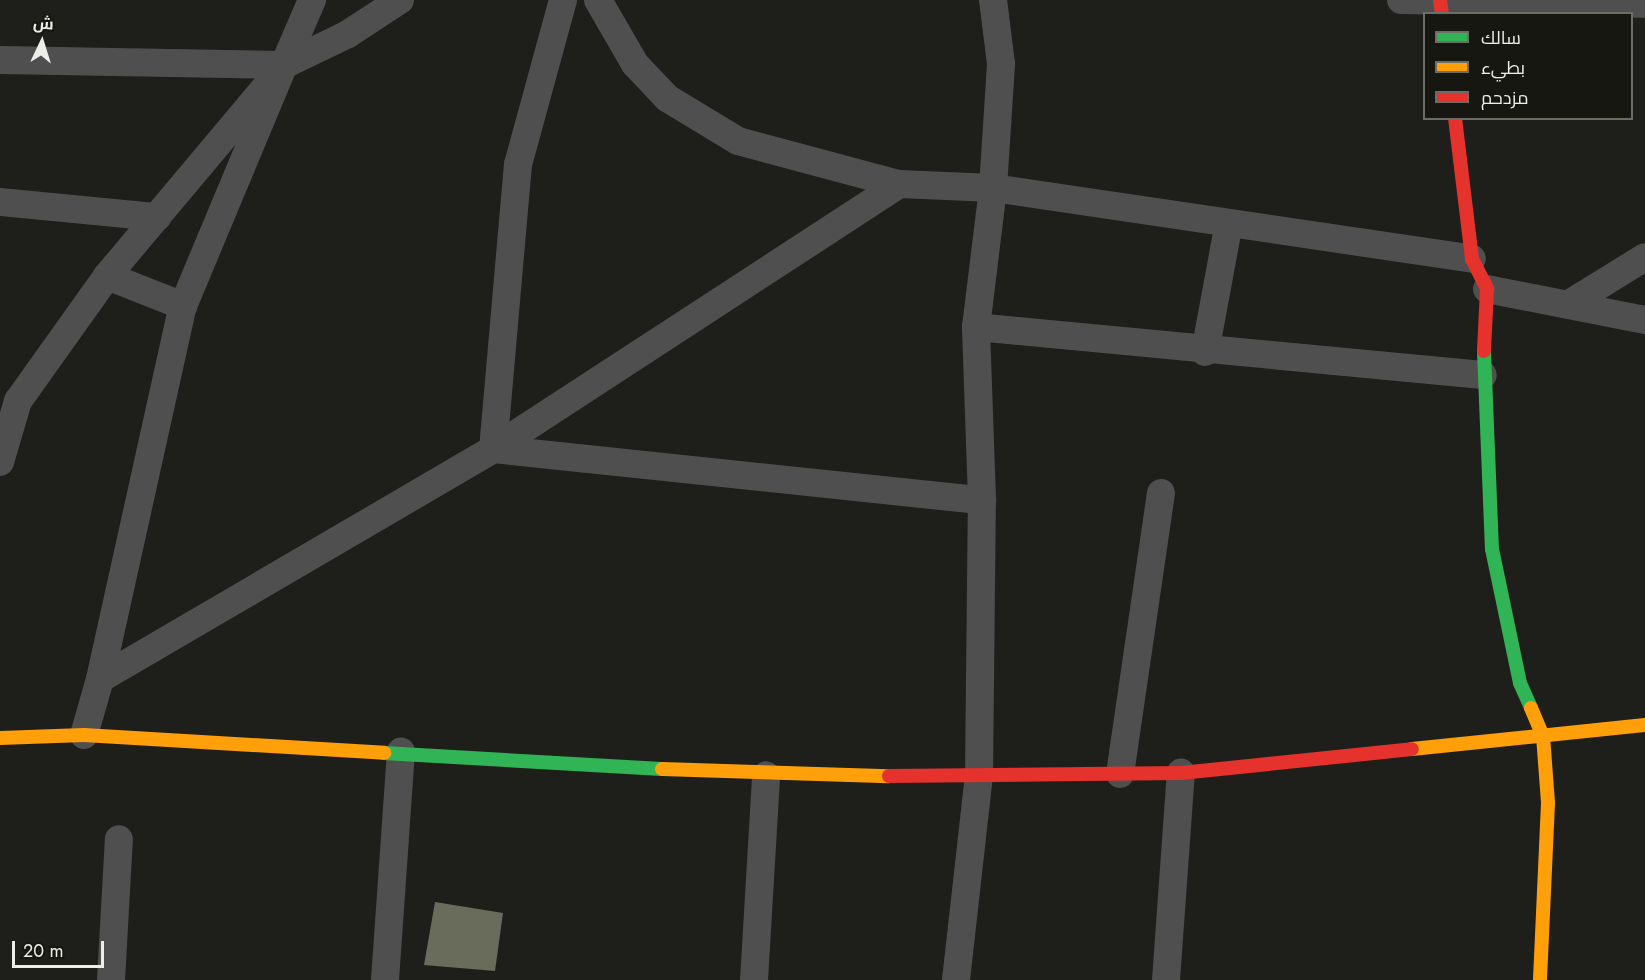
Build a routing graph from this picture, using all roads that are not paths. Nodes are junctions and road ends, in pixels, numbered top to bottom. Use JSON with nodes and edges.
{"nodes":[{"id":1,"x":312,"y":0,"type":"edge"},
{"id":2,"x":400,"y":0,"type":"edge"},
{"id":3,"x":563,"y":0,"type":"edge"},
{"id":4,"x":598,"y":0,"type":"edge"},
{"id":5,"x":993,"y":0,"type":"edge"},
{"id":6,"x":1401,"y":0,"type":"edge"},
{"id":7,"x":1645,"y":4,"type":"edge"},
{"id":8,"x":1441,"y":6,"type":"edge"},
{"id":9,"x":0,"y":60,"type":"edge"},
{"id":10,"x":284,"y":65,"type":"junction"},
{"id":11,"x":1455,"y":120,"type":"edge"},
{"id":12,"x":899,"y":184,"type":"junction"},
{"id":13,"x":993,"y":188,"type":"junction"},
{"id":14,"x":0,"y":202,"type":"edge"},
{"id":15,"x":157,"y":217,"type":"junction"},
{"id":16,"x":1229,"y":223,"type":"junction"},
{"id":17,"x":1645,"y":257,"type":"edge"},
{"id":18,"x":1472,"y":259,"type":"junction"},
{"id":19,"x":107,"y":276,"type":"junction"},
{"id":20,"x":1487,"y":289,"type":"junction"},
{"id":21,"x":1569,"y":304,"type":"junction"},
{"id":22,"x":183,"y":306,"type":"junction"},
{"id":23,"x":1645,"y":320,"type":"edge"},
{"id":24,"x":976,"y":327,"type":"junction"},
{"id":25,"x":1205,"y":352,"type":"junction"},
{"id":26,"x":1483,"y":375,"type":"junction"},
{"id":27,"x":493,"y":449,"type":"junction"},
{"id":28,"x":0,"y":462,"type":"edge"},
{"id":29,"x":1161,"y":492,"type":"dead end"},
{"id":30,"x":982,"y":500,"type":"junction"},
{"id":31,"x":100,"y":679,"type":"junction"},
{"id":32,"x":1645,"y":725,"type":"edge"},
{"id":33,"x":84,"y":735,"type":"junction"},
{"id":34,"x":1543,"y":736,"type":"junction"},
{"id":35,"x":0,"y":738,"type":"edge"},
{"id":36,"x":401,"y":752,"type":"junction"},
{"id":37,"x":1181,"y":773,"type":"junction"},
{"id":38,"x":1120,"y":774,"type":"junction"},
{"id":39,"x":766,"y":775,"type":"junction"},
{"id":40,"x":979,"y":776,"type":"junction"},
{"id":41,"x":119,"y":839,"type":"dead end"},
{"id":42,"x":111,"y":980,"type":"edge"},
{"id":43,"x":385,"y":980,"type":"edge"},
{"id":44,"x":754,"y":980,"type":"edge"},
{"id":45,"x":956,"y":980,"type":"edge"},
{"id":46,"x":1166,"y":980,"type":"edge"},
{"id":47,"x":1540,"y":980,"type":"edge"}],
"edges":[{"from":1,"to":10,"type":"street"},
{"from":2,"to":10,"type":"street"},
{"from":3,"to":27,"type":"street"},
{"from":4,"to":12,"type":"street"},
{"from":5,"to":13,"type":"street"},
{"from":6,"to":8,"type":"street"},
{"from":7,"to":8,"type":"street"},
{"from":9,"to":10,"type":"street"},
{"from":10,"to":15,"type":"street"},
{"from":10,"to":22,"type":"street"},
{"from":11,"to":18,"type":"street"},
{"from":12,"to":13,"type":"street"},
{"from":12,"to":27,"type":"street"},
{"from":13,"to":16,"type":"street"},
{"from":13,"to":24,"type":"street"},
{"from":14,"to":15,"type":"street"},
{"from":15,"to":19,"type":"street"},
{"from":16,"to":18,"type":"street"},
{"from":16,"to":25,"type":"street"},
{"from":17,"to":21,"type":"street"},
{"from":18,"to":20,"type":"street"},
{"from":19,"to":22,"type":"street"},
{"from":19,"to":28,"type":"street"},
{"from":20,"to":21,"type":"street"},
{"from":20,"to":26,"type":"street"},
{"from":21,"to":23,"type":"street"},
{"from":22,"to":31,"type":"street"},
{"from":24,"to":25,"type":"street"},
{"from":24,"to":30,"type":"street"},
{"from":25,"to":26,"type":"street"},
{"from":26,"to":34,"type":"street"},
{"from":27,"to":30,"type":"street"},
{"from":27,"to":31,"type":"street"},
{"from":29,"to":38,"type":"street"},
{"from":30,"to":40,"type":"street"},
{"from":31,"to":33,"type":"street"},
{"from":32,"to":34,"type":"street"},
{"from":33,"to":35,"type":"street"},
{"from":33,"to":36,"type":"street"},
{"from":34,"to":37,"type":"street"},
{"from":34,"to":47,"type":"street"},
{"from":36,"to":39,"type":"street"},
{"from":36,"to":43,"type":"street"},
{"from":37,"to":38,"type":"street"},
{"from":37,"to":46,"type":"street"},
{"from":38,"to":40,"type":"street"},
{"from":39,"to":40,"type":"street"},
{"from":39,"to":44,"type":"street"},
{"from":40,"to":45,"type":"street"},
{"from":41,"to":42,"type":"street"}]}
